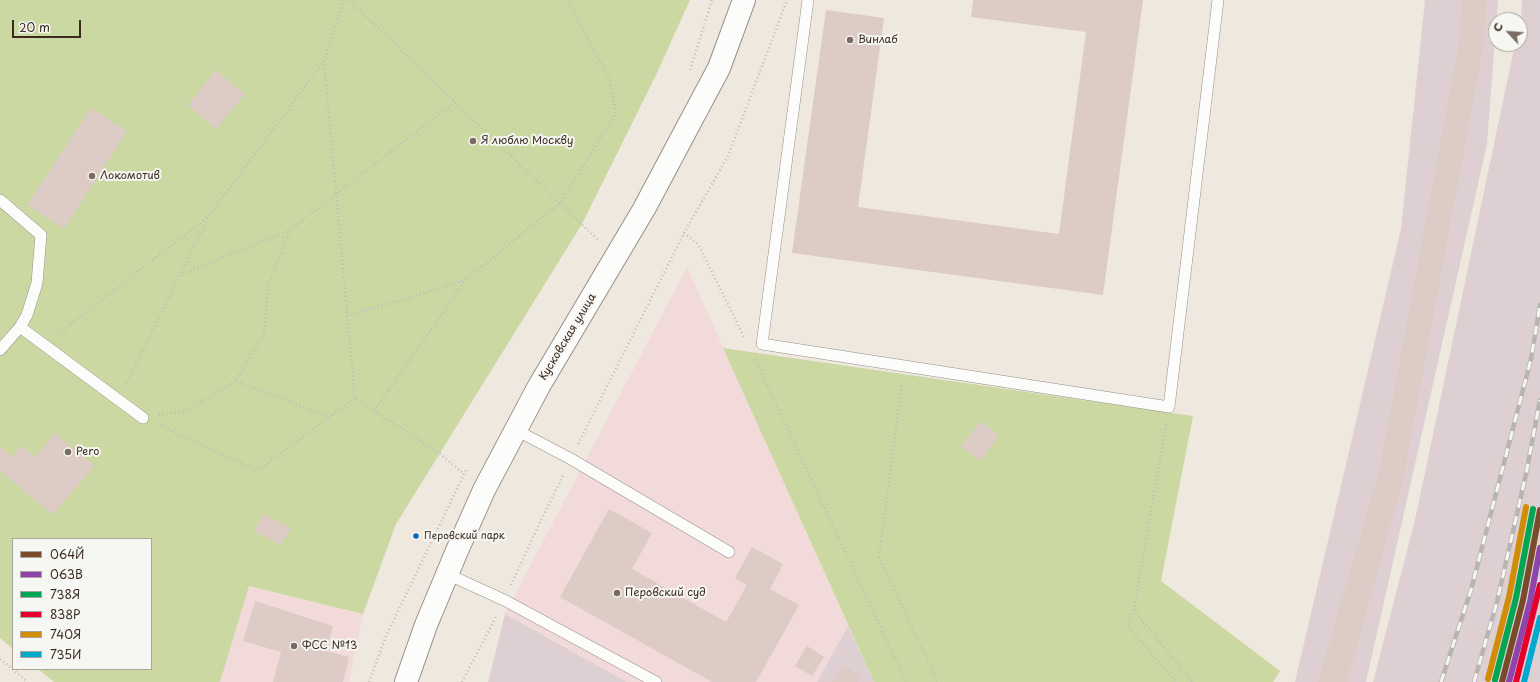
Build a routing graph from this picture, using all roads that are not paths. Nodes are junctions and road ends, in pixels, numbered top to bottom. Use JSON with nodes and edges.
{"nodes":[{"id":1,"x":744,"y":0,"type":"edge"},
{"id":2,"x":808,"y":0,"type":"edge"},
{"id":3,"x":1218,"y":0,"type":"edge"},
{"id":4,"x":0,"y":200,"type":"edge"},
{"id":5,"x":20,"y":327,"type":"junction"},
{"id":6,"x":0,"y":350,"type":"edge"},
{"id":7,"x":143,"y":418,"type":"road end"},
{"id":8,"x":516,"y":430,"type":"junction"},
{"id":9,"x":729,"y":552,"type":"dead end"},
{"id":10,"x":447,"y":574,"type":"junction"},
{"id":11,"x":406,"y":682,"type":"edge"},
{"id":12,"x":656,"y":682,"type":"edge"}],
"edges":[{"from":1,"to":8,"type":"street","name":"Кусковская улица"},
{"from":2,"to":3,"type":"lane"},
{"from":4,"to":5,"type":"lane"},
{"from":5,"to":6,"type":"lane"},
{"from":5,"to":7,"type":"lane"},
{"from":8,"to":9,"type":"lane"},
{"from":8,"to":10,"type":"street","name":"Кусковская улица"},
{"from":10,"to":11,"type":"street","name":"Кусковская улица"},
{"from":10,"to":12,"type":"lane"}]}
